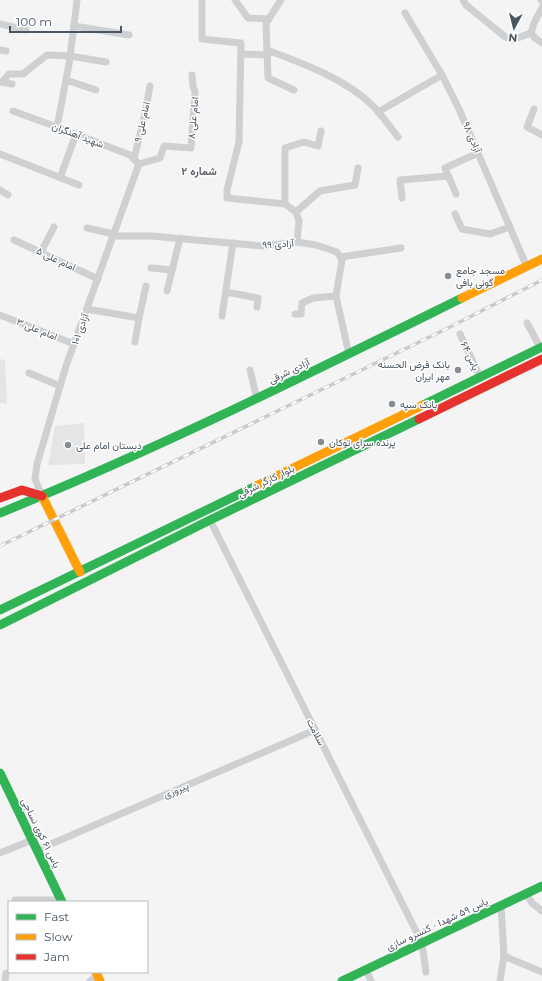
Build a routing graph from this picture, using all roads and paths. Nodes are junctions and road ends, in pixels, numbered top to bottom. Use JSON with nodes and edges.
{"nodes":[{"id":1,"x":78,"y":0,"type":"edge"},
{"id":2,"x":202,"y":0,"type":"edge"},
{"id":3,"x":235,"y":0,"type":"edge"},
{"id":4,"x":281,"y":0,"type":"edge"},
{"id":5,"x":463,"y":0,"type":"edge"},
{"id":6,"x":542,"y":8,"type":"edge"},
{"id":7,"x":405,"y":14,"type":"dead end"},
{"id":8,"x":268,"y":19,"type":"junction"},
{"id":9,"x":0,"y":24,"type":"edge"},
{"id":10,"x":74,"y":26,"type":"junction"},
{"id":11,"x":26,"y":30,"type":"dead end"},
{"id":12,"x":531,"y":33,"type":"junction"},
{"id":13,"x":129,"y":35,"type":"dead end"},
{"id":14,"x":542,"y":43,"type":"edge"},
{"id":15,"x":267,"y":52,"type":"junction"},
{"id":16,"x":241,"y":54,"type":"junction"},
{"id":17,"x":70,"y":56,"type":"junction"},
{"id":18,"x":106,"y":62,"type":"dead end"},
{"id":19,"x":192,"y":75,"type":"dead end"},
{"id":20,"x":442,"y":75,"type":"junction"},
{"id":21,"x":66,"y":80,"type":"junction"},
{"id":22,"x":1,"y":82,"type":"edge"},
{"id":23,"x":12,"y":84,"type":"dead end"},
{"id":24,"x":150,"y":86,"type":"dead end"},
{"id":25,"x":96,"y":90,"type":"dead end"},
{"id":26,"x":294,"y":90,"type":"dead end"},
{"id":27,"x":534,"y":109,"type":"dead end"},
{"id":28,"x":14,"y":111,"type":"dead end"},
{"id":29,"x":378,"y":112,"type":"junction"},
{"id":30,"x":57,"y":127,"type":"junction"},
{"id":31,"x":321,"y":131,"type":"dead end"},
{"id":32,"x":76,"y":134,"type":"junction"},
{"id":33,"x":542,"y":134,"type":"edge"},
{"id":34,"x":398,"y":137,"type":"dead end"},
{"id":35,"x":478,"y":153,"type":"junction"},
{"id":36,"x":0,"y":154,"type":"edge"},
{"id":37,"x":136,"y":161,"type":"junction"},
{"id":38,"x":358,"y":168,"type":"dead end"},
{"id":39,"x":448,"y":176,"type":"junction"},
{"id":40,"x":60,"y":178,"type":"junction"},
{"id":41,"x":79,"y":185,"type":"dead end"},
{"id":42,"x":0,"y":190,"type":"edge"},
{"id":43,"x":456,"y":194,"type":"dead end"},
{"id":44,"x":8,"y":195,"type":"dead end"},
{"id":45,"x":402,"y":198,"type":"dead end"},
{"id":46,"x":285,"y":204,"type":"junction"},
{"id":47,"x":296,"y":212,"type":"junction"},
{"id":48,"x":455,"y":214,"type":"dead end"},
{"id":49,"x":54,"y":227,"type":"dead end"},
{"id":50,"x":510,"y":227,"type":"junction"},
{"id":51,"x":87,"y":228,"type":"dead end"},
{"id":52,"x":114,"y":235,"type":"junction"},
{"id":53,"x":180,"y":238,"type":"junction"},
{"id":54,"x":14,"y":240,"type":"dead end"},
{"id":55,"x":297,"y":242,"type":"junction"},
{"id":56,"x":233,"y":243,"type":"junction"},
{"id":57,"x":401,"y":248,"type":"dead end"},
{"id":58,"x":41,"y":252,"type":"junction"},
{"id":59,"x":341,"y":257,"type":"junction"},
{"id":60,"x":542,"y":259,"type":"edge"},
{"id":61,"x":527,"y":266,"type":"junction"},
{"id":62,"x":151,"y":268,"type":"dead end"},
{"id":63,"x":172,"y":270,"type":"junction"},
{"id":64,"x":98,"y":279,"type":"junction"},
{"id":65,"x":146,"y":286,"type":"dead end"},
{"id":66,"x":167,"y":291,"type":"dead end"},
{"id":67,"x":226,"y":292,"type":"junction"},
{"id":68,"x":336,"y":296,"type":"junction"},
{"id":69,"x":257,"y":307,"type":"dead end"},
{"id":70,"x":87,"y":309,"type":"junction"},
{"id":71,"x":295,"y":314,"type":"dead end"},
{"id":72,"x":0,"y":315,"type":"edge"},
{"id":73,"x":222,"y":316,"type":"dead end"},
{"id":74,"x":139,"y":318,"type":"junction"},
{"id":75,"x":527,"y":323,"type":"dead end"},
{"id":76,"x":460,"y":334,"type":"dead end"},
{"id":77,"x":135,"y":342,"type":"dead end"},
{"id":78,"x":74,"y":344,"type":"junction"},
{"id":79,"x":541,"y":347,"type":"edge"},
{"id":80,"x":349,"y":354,"type":"junction"},
{"id":81,"x":542,"y":359,"type":"edge"},
{"id":82,"x":250,"y":370,"type":"dead end"},
{"id":83,"x":29,"y":373,"type":"dead end"},
{"id":84,"x":480,"y":377,"type":"junction"},
{"id":85,"x":60,"y":386,"type":"junction"},
{"id":86,"x":257,"y":399,"type":"junction"},
{"id":87,"x":402,"y":414,"type":"junction"},
{"id":88,"x":407,"y":424,"type":"junction"},
{"id":89,"x":42,"y":496,"type":"junction"},
{"id":90,"x":0,"y":498,"type":"edge"},
{"id":91,"x":0,"y":513,"type":"edge"},
{"id":92,"x":210,"y":520,"type":"junction"},
{"id":93,"x":80,"y":572,"type":"junction"},
{"id":94,"x":0,"y":610,"type":"edge"},
{"id":95,"x":0,"y":625,"type":"edge"},
{"id":96,"x":315,"y":730,"type":"junction"},
{"id":97,"x":0,"y":773,"type":"edge"},
{"id":98,"x":32,"y":840,"type":"junction"},
{"id":99,"x":37,"y":850,"type":"junction"},
{"id":100,"x":0,"y":853,"type":"edge"},
{"id":101,"x":542,"y":886,"type":"edge"},
{"id":102,"x":526,"y":894,"type":"junction"},
{"id":103,"x":15,"y":900,"type":"dead end"},
{"id":104,"x":61,"y":901,"type":"edge"},
{"id":105,"x":501,"y":906,"type":"junction"},
{"id":106,"x":542,"y":910,"type":"edge"},
{"id":107,"x":422,"y":943,"type":"junction"},
{"id":108,"x":504,"y":956,"type":"junction"},
{"id":109,"x":366,"y":970,"type":"junction"},
{"id":110,"x":426,"y":972,"type":"dead end"},
{"id":111,"x":542,"y":972,"type":"edge"},
{"id":112,"x":342,"y":981,"type":"edge"},
{"id":113,"x":371,"y":981,"type":"edge"},
{"id":114,"x":500,"y":981,"type":"edge"}],
"edges":[{"from":1,"to":10,"type":"street"},
{"from":2,"to":16,"type":"street"},
{"from":3,"to":8,"type":"street"},
{"from":4,"to":8,"type":"street"},
{"from":5,"to":12,"type":"street"},
{"from":6,"to":12,"type":"street"},
{"from":7,"to":20,"type":"street","name":"آزادی ۹۸"},
{"from":8,"to":15,"type":"street"},
{"from":9,"to":11,"type":"street"},
{"from":10,"to":13,"type":"street"},
{"from":10,"to":17,"type":"street"},
{"from":12,"to":14,"type":"street"},
{"from":15,"to":16,"type":"street"},
{"from":15,"to":26,"type":"street"},
{"from":15,"to":29,"type":"street"},
{"from":16,"to":46,"type":"street"},
{"from":17,"to":18,"type":"street"},
{"from":17,"to":21,"type":"street"},
{"from":17,"to":22,"type":"street"},
{"from":19,"to":37,"type":"street","name":"امام علی ۸"},
{"from":20,"to":29,"type":"street"},
{"from":20,"to":35,"type":"street","name":"آزادی ۹۸"},
{"from":21,"to":25,"type":"street"},
{"from":21,"to":30,"type":"street"},
{"from":22,"to":23,"type":"street"},
{"from":24,"to":37,"type":"street","name":"امام علی ۹"},
{"from":27,"to":33,"type":"street"},
{"from":28,"to":30,"type":"street","name":"شهید آهنگران"},
{"from":29,"to":34,"type":"street"},
{"from":30,"to":32,"type":"street","name":"شهید آهنگران"},
{"from":31,"to":46,"type":"street"},
{"from":32,"to":37,"type":"street","name":"شهید آهنگران"},
{"from":32,"to":40,"type":"street"},
{"from":35,"to":39,"type":"street"},
{"from":35,"to":50,"type":"street","name":"آزادی ۹۸"},
{"from":36,"to":40,"type":"street"},
{"from":37,"to":52,"type":"street","name":"آزادی ۱۰۱"},
{"from":38,"to":47,"type":"street"},
{"from":39,"to":43,"type":"street"},
{"from":39,"to":45,"type":"street"},
{"from":40,"to":41,"type":"street"},
{"from":42,"to":44,"type":"street"},
{"from":46,"to":47,"type":"street"},
{"from":47,"to":55,"type":"street"},
{"from":48,"to":50,"type":"street"},
{"from":49,"to":58,"type":"street"},
{"from":50,"to":61,"type":"street","name":"آزادی ۹۸"},
{"from":51,"to":52,"type":"street","name":"آزادی ٩٩"},
{"from":52,"to":53,"type":"street","name":"آزادی ٩٩"},
{"from":52,"to":64,"type":"street","name":"آزادی ۱۰۱"},
{"from":53,"to":56,"type":"street","name":"آزادی ٩٩"},
{"from":53,"to":63,"type":"street"},
{"from":54,"to":58,"type":"street","name":"امام علی ۵"},
{"from":55,"to":56,"type":"street","name":"آزادی ٩٩"},
{"from":55,"to":59,"type":"street","name":"آزادی ٩٩"},
{"from":56,"to":67,"type":"street"},
{"from":57,"to":59,"type":"street"},
{"from":58,"to":64,"type":"street","name":"امام علی ۵"},
{"from":59,"to":68,"type":"street"},
{"from":60,"to":61,"type":"main road","name":"آزادی شرقی"},
{"from":61,"to":80,"type":"main road","name":"آزادی شرقی"},
{"from":62,"to":63,"type":"street"},
{"from":63,"to":66,"type":"street"},
{"from":64,"to":70,"type":"street","name":"آزادی ۱۰۱"},
{"from":65,"to":74,"type":"street"},
{"from":67,"to":69,"type":"street"},
{"from":67,"to":73,"type":"street"},
{"from":68,"to":71,"type":"street"},
{"from":68,"to":80,"type":"street"},
{"from":70,"to":74,"type":"street"},
{"from":70,"to":78,"type":"street","name":"آزادی ۱۰۱"},
{"from":72,"to":78,"type":"street","name":"امام علی ۳"},
{"from":74,"to":77,"type":"street"},
{"from":75,"to":79,"type":"street"},
{"from":76,"to":84,"type":"street","name":"یاس ۶۴"},
{"from":78,"to":85,"type":"street","name":"آزادی ۱۰۱"},
{"from":79,"to":84,"type":"main road","name":"بلوار کارگر شرقی"},
{"from":80,"to":86,"type":"main road","name":"آزادی شرقی"},
{"from":81,"to":88,"type":"main road","name":"بلوار کارگر شرقی"},
{"from":82,"to":86,"type":"street"},
{"from":83,"to":85,"type":"street"},
{"from":84,"to":87,"type":"main road","name":"بلوار کارگر شرقی"},
{"from":85,"to":89,"type":"street","name":"آزادی ۱۰۱"},
{"from":86,"to":89,"type":"main road","name":"آزادی شرقی"},
{"from":87,"to":88,"type":"main road"},
{"from":87,"to":93,"type":"main road","name":"بلوار کارگر شرقی"},
{"from":88,"to":92,"type":"main road","name":"بلوار کارگر شرقی"},
{"from":89,"to":90,"type":"main road"},
{"from":89,"to":91,"type":"main road","name":"آزادی شرقی"},
{"from":89,"to":93,"type":"main road"},
{"from":92,"to":95,"type":"main road","name":"بلوار کارگر شرقی"},
{"from":92,"to":96,"type":"street","name":"سلامت"},
{"from":93,"to":94,"type":"main road","name":"بلوار کارگر شرقی"},
{"from":96,"to":99,"type":"street","name":"پیروزی"},
{"from":96,"to":107,"type":"street","name":"سلامت"},
{"from":97,"to":98,"type":"main road","name":"یاس ۶۱ کوی نساجی"},
{"from":98,"to":99,"type":"main road","name":"یاس ۶۱ کوی نساجی"},
{"from":98,"to":100,"type":"street"},
{"from":99,"to":104,"type":"main road","name":"یاس ۶۱ کوی نساجی"},
{"from":101,"to":102,"type":"main road","name":"یاس ۵۹ شهدا - کنسرو سازی"},
{"from":102,"to":105,"type":"main road","name":"یاس ۵۹ شهدا - کنسرو سازی"},
{"from":102,"to":106,"type":"street"},
{"from":103,"to":104,"type":"street"},
{"from":105,"to":107,"type":"main road","name":"یاس ۵۹ شهدا - کنسرو سازی"},
{"from":105,"to":108,"type":"street"},
{"from":107,"to":109,"type":"main road","name":"یاس ۵۹ شهدا - کنسرو سازی"},
{"from":107,"to":110,"type":"street","name":"سلامت"},
{"from":108,"to":111,"type":"street"},
{"from":108,"to":114,"type":"street"},
{"from":109,"to":112,"type":"main road","name":"یاس ۵۹ شهدا - کنسرو سازی"},
{"from":109,"to":113,"type":"street"}]}
